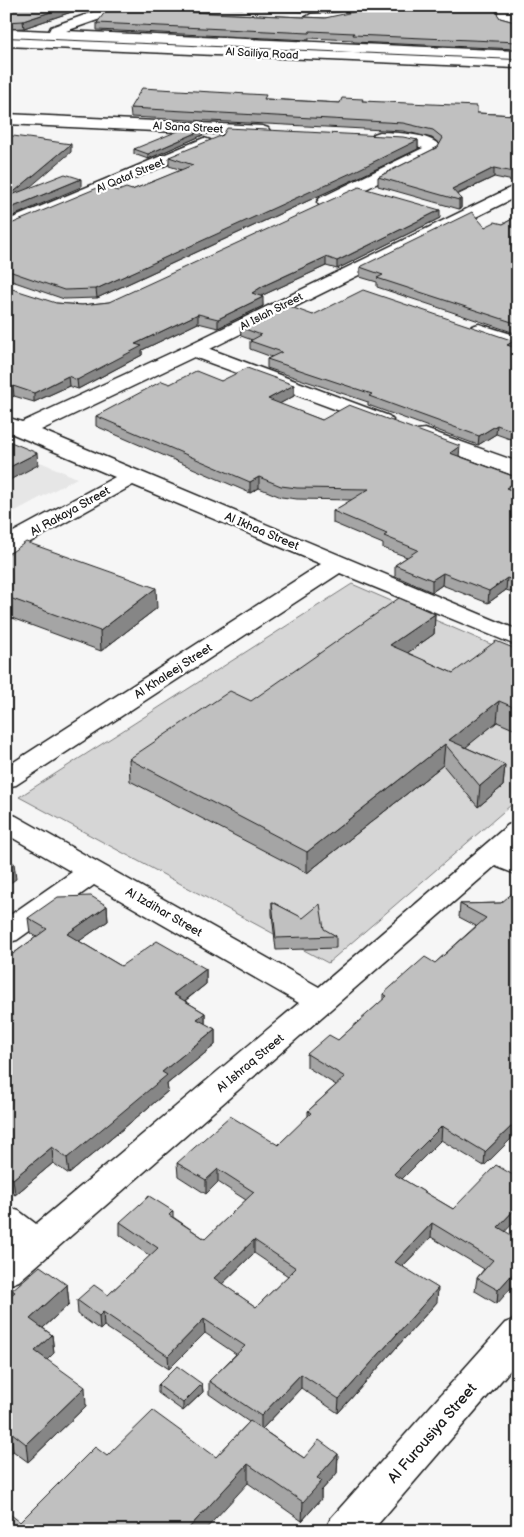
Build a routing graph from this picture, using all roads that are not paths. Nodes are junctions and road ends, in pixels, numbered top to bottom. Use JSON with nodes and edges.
{"nodes":[{"id":1,"x":124,"y":6,"type":"edge"},
{"id":2,"x":349,"y":6,"type":"edge"},
{"id":3,"x":506,"y":6,"type":"edge"},
{"id":4,"x":296,"y":17,"type":"edge"},
{"id":5,"x":518,"y":25,"type":"edge"},
{"id":6,"x":74,"y":31,"type":"junction"},
{"id":7,"x":6,"y":33,"type":"edge"},
{"id":8,"x":6,"y":42,"type":"edge"},
{"id":9,"x":518,"y":55,"type":"edge"},
{"id":10,"x":518,"y":64,"type":"edge"},
{"id":11,"x":6,"y":119,"type":"edge"},
{"id":12,"x":32,"y":120,"type":"junction"},
{"id":13,"x":222,"y":129,"type":"junction"},
{"id":14,"x":279,"y":132,"type":"edge"},
{"id":15,"x":6,"y":135,"type":"edge"},
{"id":16,"x":365,"y":136,"type":"edge"},
{"id":17,"x":358,"y":188,"type":"junction"},
{"id":18,"x":518,"y":189,"type":"edge"},
{"id":19,"x":376,"y":193,"type":"edge"},
{"id":20,"x":314,"y":208,"type":"edge"},
{"id":21,"x":441,"y":212,"type":"edge"},
{"id":22,"x":460,"y":218,"type":"junction"},
{"id":23,"x":6,"y":228,"type":"edge"},
{"id":24,"x":333,"y":281,"type":"junction"},
{"id":25,"x":360,"y":290,"type":"edge"},
{"id":26,"x":462,"y":324,"type":"edge"},
{"id":27,"x":518,"y":343,"type":"edge"},
{"id":28,"x":193,"y":350,"type":"junction"},
{"id":29,"x":15,"y":427,"type":"edge"},
{"id":30,"x":518,"y":470,"type":"edge"},
{"id":31,"x":133,"y":476,"type":"junction"},
{"id":32,"x":6,"y":546,"type":"edge"},
{"id":33,"x":339,"y":563,"type":"junction"},
{"id":34,"x":518,"y":638,"type":"edge"},
{"id":35,"x":6,"y":779,"type":"edge"},
{"id":36,"x":6,"y":822,"type":"edge"},
{"id":37,"x":518,"y":831,"type":"edge"},
{"id":38,"x":505,"y":860,"type":"edge"},
{"id":39,"x":93,"y":872,"type":"junction"},
{"id":40,"x":6,"y":933,"type":"edge"},
{"id":41,"x":321,"y":1002,"type":"junction"},
{"id":42,"x":6,"y":1221,"type":"edge"},
{"id":43,"x":38,"y":1244,"type":"junction"},
{"id":44,"x":6,"y":1271,"type":"edge"},
{"id":45,"x":518,"y":1334,"type":"edge"},
{"id":46,"x":346,"y":1531,"type":"edge"}],
"edges":[{"from":1,"to":6,"type":"street"},
{"from":2,"to":4,"type":"street"},
{"from":3,"to":5,"type":"street"},
{"from":6,"to":7,"type":"street","name":"Al Sailiya Road"},
{"from":6,"to":9,"type":"street","name":"Al Sailiya Road"},
{"from":8,"to":10,"type":"street","name":"Al Sailiya Road"},
{"from":11,"to":12,"type":"street","name":"Al Sana Street"},
{"from":12,"to":13,"type":"street","name":"Al Sana Street"},
{"from":12,"to":15,"type":"street"},
{"from":13,"to":14,"type":"street","name":"Al Sana Street"},
{"from":13,"to":23,"type":"street","name":"Al Qataf Street"},
{"from":16,"to":17,"type":"street"},
{"from":17,"to":19,"type":"street"},
{"from":17,"to":20,"type":"street"},
{"from":18,"to":22,"type":"street","name":"Al Islah Street"},
{"from":21,"to":22,"type":"street"},
{"from":22,"to":24,"type":"street","name":"Al Islah Street"},
{"from":24,"to":25,"type":"street"},
{"from":24,"to":28,"type":"street","name":"Al Islah Street"},
{"from":26,"to":27,"type":"street"},
{"from":28,"to":29,"type":"street","name":"Al Islah Street"},
{"from":28,"to":30,"type":"street"},
{"from":29,"to":31,"type":"street","name":"Al Ikhaa Street"},
{"from":31,"to":32,"type":"street","name":"Al Rakaya Street"},
{"from":31,"to":33,"type":"street","name":"Al Ikhaa Street"},
{"from":33,"to":34,"type":"street","name":"Al Ikhaa Street"},
{"from":33,"to":35,"type":"street","name":"Al Khaleej Street"},
{"from":36,"to":39,"type":"street","name":"Al Izdihar Street"},
{"from":37,"to":38,"type":"street","name":"Al Ishraq Street"},
{"from":38,"to":41,"type":"street","name":"Al Ishraq Street"},
{"from":39,"to":40,"type":"street"},
{"from":39,"to":41,"type":"street","name":"Al Izdihar Street"},
{"from":41,"to":43,"type":"street","name":"Al Ishraq Street"},
{"from":42,"to":43,"type":"street"},
{"from":43,"to":44,"type":"street","name":"Al Ishraq Street"},
{"from":45,"to":46,"type":"street","name":"Al Furousiya Street"}]}
